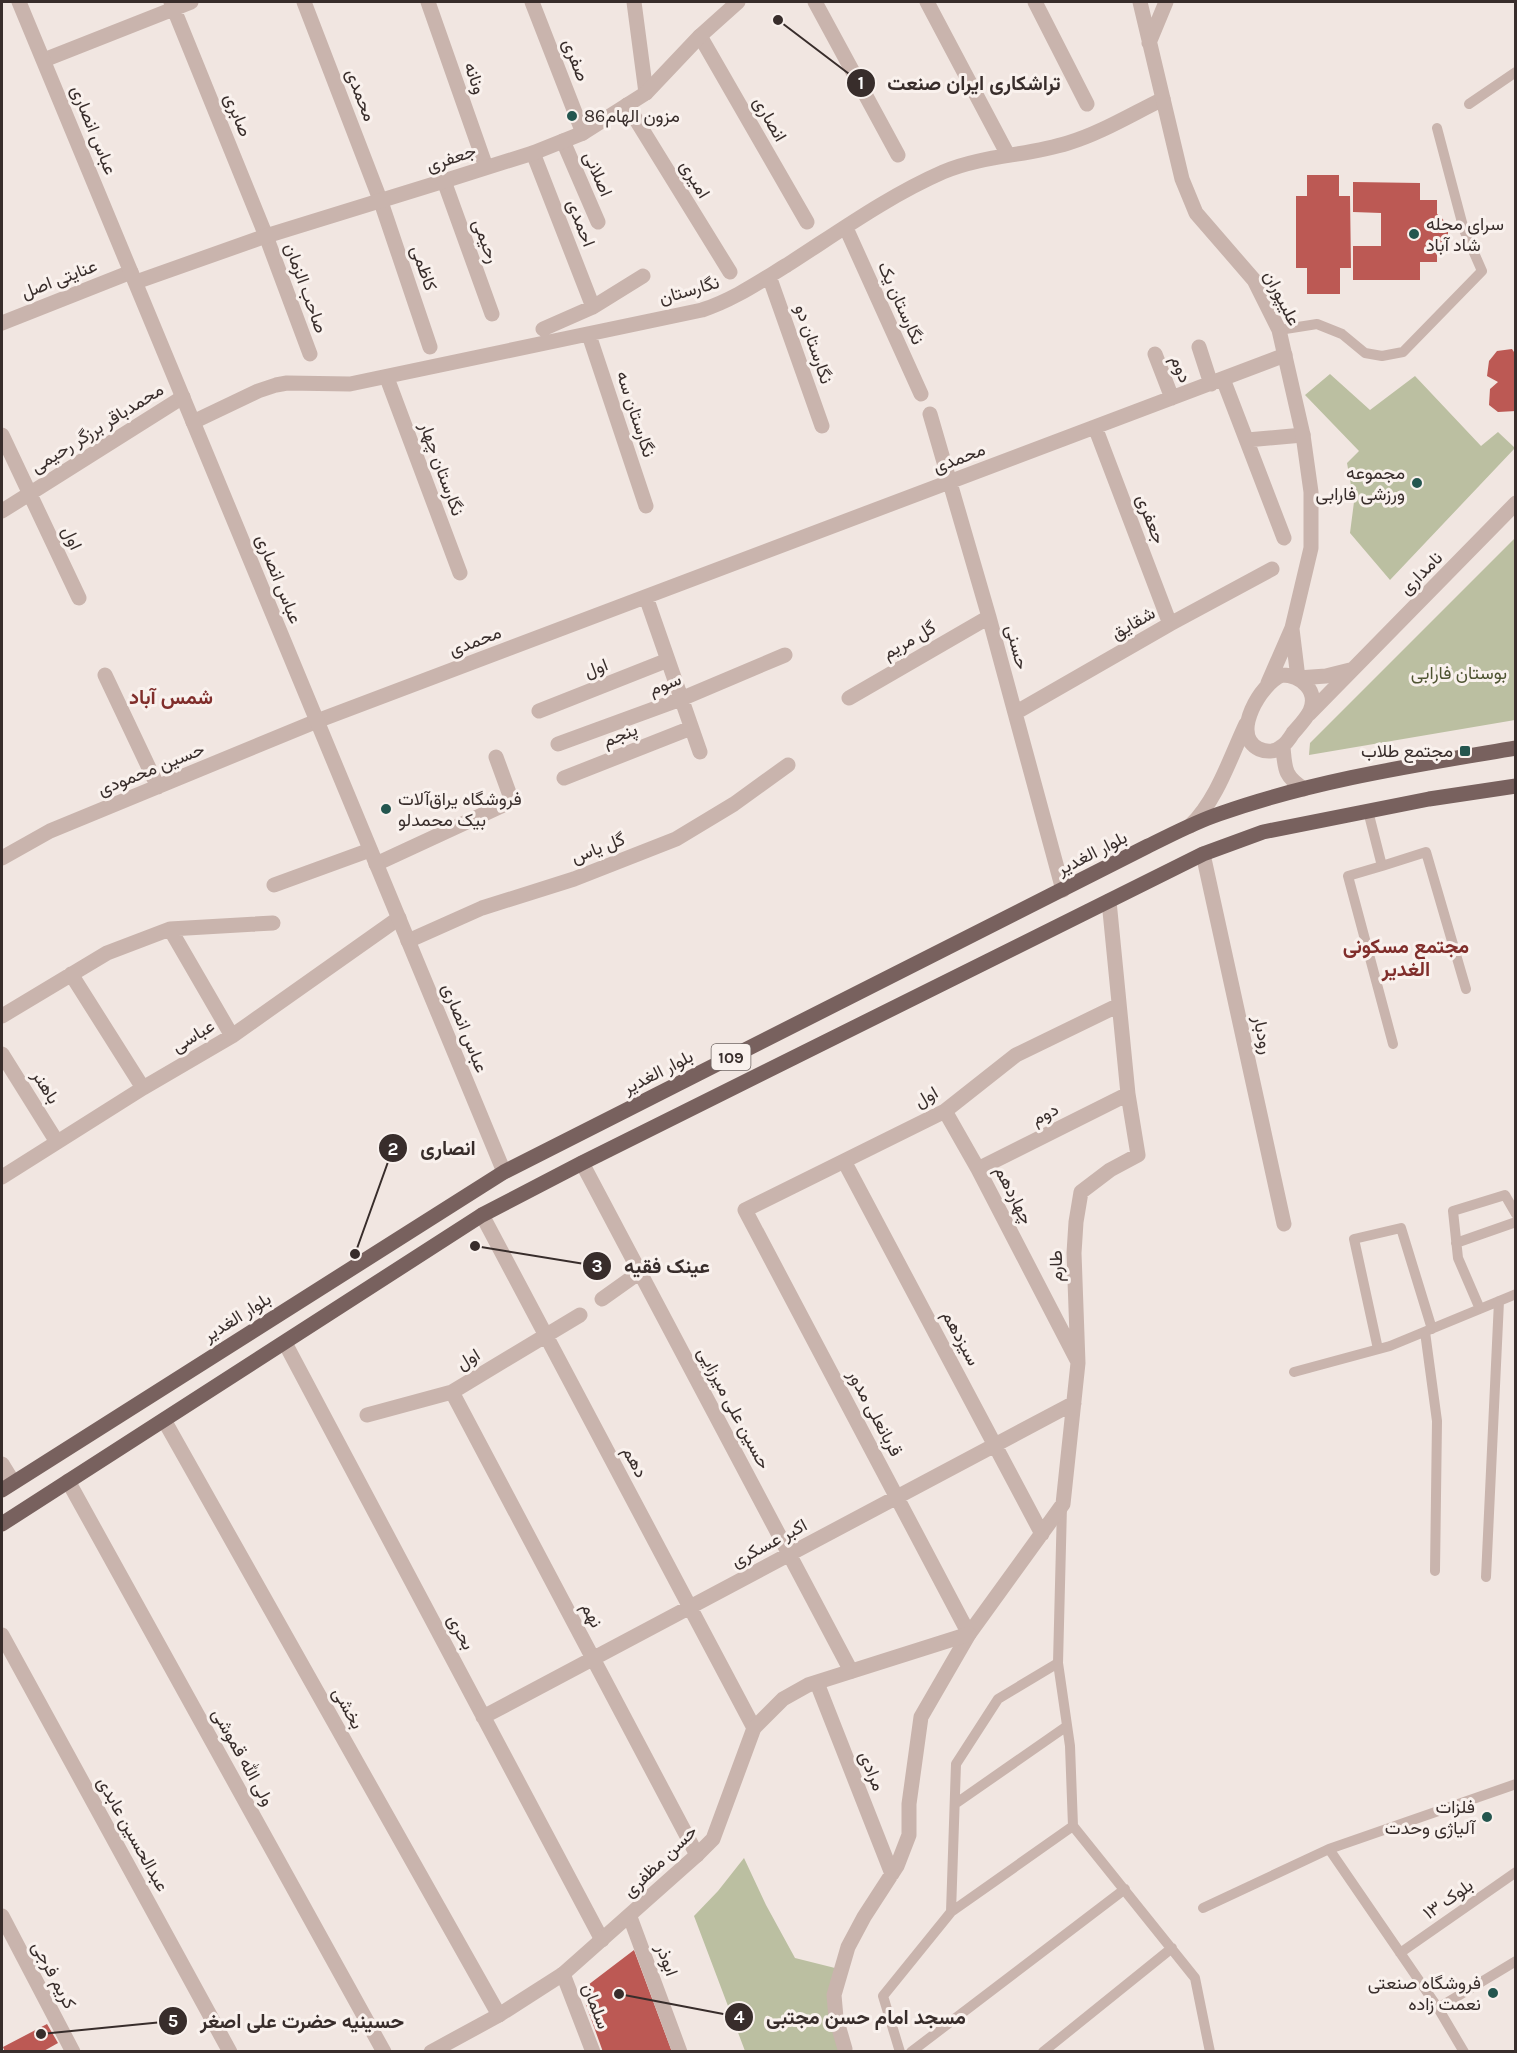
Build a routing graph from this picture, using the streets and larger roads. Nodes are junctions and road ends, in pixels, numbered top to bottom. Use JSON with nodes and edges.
{"nodes":[{"id":1,"x":20,"y":2,"type":"edge"},
{"id":2,"x":191,"y":2,"type":"edge"},
{"id":3,"x":304,"y":2,"type":"edge"},
{"id":4,"x":428,"y":2,"type":"edge"},
{"id":5,"x":532,"y":2,"type":"edge"},
{"id":6,"x":634,"y":2,"type":"edge"},
{"id":7,"x":737,"y":2,"type":"edge"},
{"id":8,"x":815,"y":2,"type":"edge"},
{"id":9,"x":927,"y":2,"type":"edge"},
{"id":10,"x":1035,"y":2,"type":"edge"},
{"id":11,"x":1140,"y":2,"type":"edge"},
{"id":12,"x":1166,"y":2,"type":"edge"},
{"id":13,"x":172,"y":5,"type":"edge"},
{"id":14,"x":700,"y":36,"type":"junction"},
{"id":15,"x":1149,"y":43,"type":"junction"},
{"id":16,"x":44,"y":60,"type":"junction"},
{"id":17,"x":646,"y":93,"type":"junction"},
{"id":18,"x":1163,"y":99,"type":"junction"},
{"id":19,"x":1087,"y":104,"type":"dead end"},
{"id":20,"x":627,"y":105,"type":"junction"},
{"id":21,"x":583,"y":134,"type":"junction"},
{"id":22,"x":563,"y":141,"type":"junction"},
{"id":23,"x":533,"y":153,"type":"junction"},
{"id":24,"x":898,"y":155,"type":"dead end"},
{"id":25,"x":1008,"y":155,"type":"junction"},
{"id":26,"x":486,"y":167,"type":"junction"},
{"id":27,"x":444,"y":182,"type":"junction"},
{"id":28,"x":381,"y":202,"type":"junction"},
{"id":29,"x":598,"y":222,"type":"dead end"},
{"id":30,"x":807,"y":222,"type":"dead end"},
{"id":31,"x":846,"y":228,"type":"junction"},
{"id":32,"x":266,"y":236,"type":"junction"},
{"id":33,"x":730,"y":272,"type":"dead end"},
{"id":34,"x":643,"y":276,"type":"dead end"},
{"id":35,"x":769,"y":276,"type":"junction"},
{"id":36,"x":134,"y":277,"type":"junction"},
{"id":37,"x":593,"y":307,"type":"junction"},
{"id":38,"x":492,"y":314,"type":"dead end"},
{"id":39,"x":2,"y":323,"type":"edge"},
{"id":40,"x":543,"y":329,"type":"dead end"},
{"id":41,"x":589,"y":335,"type":"junction"},
{"id":42,"x":430,"y":347,"type":"dead end"},
{"id":43,"x":1199,"y":347,"type":"dead end"},
{"id":44,"x":310,"y":354,"type":"dead end"},
{"id":45,"x":1155,"y":354,"type":"dead end"},
{"id":46,"x":1285,"y":355,"type":"junction"},
{"id":47,"x":387,"y":378,"type":"junction"},
{"id":48,"x":1217,"y":381,"type":"junction"},
{"id":49,"x":921,"y":394,"type":"dead end"},
{"id":50,"x":183,"y":397,"type":"junction"},
{"id":51,"x":1172,"y":398,"type":"junction"},
{"id":52,"x":930,"y":414,"type":"dead end"},
{"id":53,"x":193,"y":422,"type":"junction"},
{"id":54,"x":822,"y":426,"type":"dead end"},
{"id":55,"x":1095,"y":427,"type":"junction"},
{"id":56,"x":2,"y":435,"type":"edge"},
{"id":57,"x":1303,"y":435,"type":"junction"},
{"id":58,"x":1247,"y":440,"type":"junction"},
{"id":59,"x":950,"y":482,"type":"junction"},
{"id":60,"x":30,"y":494,"type":"junction"},
{"id":61,"x":1515,"y":503,"type":"edge"},
{"id":62,"x":646,"y":506,"type":"dead end"},
{"id":63,"x":2,"y":511,"type":"edge"},
{"id":64,"x":1284,"y":538,"type":"dead end"},
{"id":65,"x":1272,"y":569,"type":"dead end"},
{"id":66,"x":460,"y":573,"type":"dead end"},
{"id":67,"x":646,"y":597,"type":"junction"},
{"id":68,"x":79,"y":598,"type":"dead end"},
{"id":69,"x":989,"y":617,"type":"junction"},
{"id":70,"x":1170,"y":624,"type":"junction"},
{"id":71,"x":1292,"y":628,"type":"junction"},
{"id":72,"x":785,"y":655,"type":"dead end"},
{"id":73,"x":668,"y":660,"type":"junction"},
{"id":74,"x":1353,"y":669,"type":"junction"},
{"id":75,"x":105,"y":675,"type":"dead end"},
{"id":76,"x":1298,"y":678,"type":"junction"},
{"id":77,"x":1268,"y":683,"type":"junction"},
{"id":78,"x":849,"y":698,"type":"dead end"},
{"id":79,"x":681,"y":699,"type":"junction"},
{"id":80,"x":539,"y":711,"type":"dead end"},
{"id":81,"x":1015,"y":713,"type":"junction"},
{"id":82,"x":1309,"y":714,"type":"junction"},
{"id":83,"x":317,"y":721,"type":"junction"},
{"id":84,"x":1246,"y":724,"type":"junction"},
{"id":85,"x":691,"y":728,"type":"junction"},
{"id":86,"x":558,"y":744,"type":"dead end"},
{"id":87,"x":1283,"y":747,"type":"junction"},
{"id":88,"x":1515,"y":748,"type":"edge"},
{"id":89,"x":700,"y":752,"type":"dead end"},
{"id":90,"x":496,"y":757,"type":"dead end"},
{"id":91,"x":788,"y":765,"type":"dead end"},
{"id":92,"x":564,"y":778,"type":"dead end"},
{"id":93,"x":1515,"y":786,"type":"edge"},
{"id":94,"x":158,"y":787,"type":"junction"},
{"id":95,"x":1304,"y":789,"type":"junction"},
{"id":96,"x":1189,"y":826,"type":"junction"},
{"id":97,"x":1203,"y":854,"type":"junction"},
{"id":98,"x":373,"y":857,"type":"junction"},
{"id":99,"x":2,"y":858,"type":"edge"},
{"id":100,"x":274,"y":885,"type":"dead end"},
{"id":101,"x":1063,"y":890,"type":"junction"},
{"id":102,"x":1109,"y":901,"type":"junction"},
{"id":103,"x":399,"y":918,"type":"junction"},
{"id":104,"x":273,"y":923,"type":"dead end"},
{"id":105,"x":170,"y":929,"type":"junction"},
{"id":106,"x":408,"y":941,"type":"junction"},
{"id":107,"x":71,"y":974,"type":"junction"},
{"id":108,"x":1119,"y":1005,"type":"junction"},
{"id":109,"x":2,"y":1016,"type":"edge"},
{"id":110,"x":232,"y":1036,"type":"junction"},
{"id":111,"x":2,"y":1054,"type":"edge"},
{"id":112,"x":143,"y":1088,"type":"junction"},
{"id":113,"x":1128,"y":1094,"type":"junction"},
{"id":114,"x":945,"y":1111,"type":"junction"},
{"id":115,"x":57,"y":1142,"type":"junction"},
{"id":116,"x":844,"y":1161,"type":"junction"},
{"id":117,"x":582,"y":1163,"type":"junction"},
{"id":118,"x":978,"y":1169,"type":"junction"},
{"id":119,"x":504,"y":1172,"type":"junction"},
{"id":120,"x":2,"y":1177,"type":"edge"},
{"id":121,"x":745,"y":1210,"type":"joint"},
{"id":122,"x":482,"y":1215,"type":"junction"},
{"id":123,"x":1284,"y":1224,"type":"dead end"},
{"id":124,"x":640,"y":1272,"type":"junction"},
{"id":125,"x":602,"y":1299,"type":"dead end"},
{"id":126,"x":580,"y":1315,"type":"dead end"},
{"id":127,"x":546,"y":1335,"type":"junction"},
{"id":128,"x":285,"y":1343,"type":"junction"},
{"id":129,"x":1078,"y":1363,"type":"junction"},
{"id":130,"x":452,"y":1392,"type":"junction"},
{"id":131,"x":1074,"y":1403,"type":"junction"},
{"id":132,"x":367,"y":1415,"type":"dead end"},
{"id":133,"x":164,"y":1420,"type":"junction"},
{"id":134,"x":995,"y":1445,"type":"junction"},
{"id":135,"x":2,"y":1464,"type":"edge"},
{"id":136,"x":68,"y":1481,"type":"junction"},
{"id":137,"x":7,"y":1486,"type":"edge"},
{"id":138,"x":897,"y":1497,"type":"junction"},
{"id":139,"x":2,"y":1524,"type":"edge"},
{"id":140,"x":1042,"y":1534,"type":"junction"},
{"id":141,"x":790,"y":1554,"type":"junction"},
{"id":142,"x":690,"y":1607,"type":"junction"},
{"id":143,"x":969,"y":1634,"type":"junction"},
{"id":144,"x":2,"y":1635,"type":"edge"},
{"id":145,"x":593,"y":1659,"type":"junction"},
{"id":146,"x":851,"y":1671,"type":"junction"},
{"id":147,"x":817,"y":1683,"type":"junction"},
{"id":148,"x":483,"y":1717,"type":"junction"},
{"id":149,"x":754,"y":1728,"type":"junction"},
{"id":150,"x":697,"y":1855,"type":"junction"},
{"id":151,"x":892,"y":1874,"type":"junction"},
{"id":152,"x":2,"y":1916,"type":"edge"},
{"id":153,"x":630,"y":1917,"type":"junction"},
{"id":154,"x":602,"y":1940,"type":"junction"},
{"id":155,"x":563,"y":1974,"type":"junction"},
{"id":156,"x":499,"y":2015,"type":"junction"},
{"id":157,"x":845,"y":2049,"type":"dead end"},
{"id":158,"x":73,"y":2052,"type":"edge"},
{"id":159,"x":230,"y":2052,"type":"edge"},
{"id":160,"x":384,"y":2052,"type":"edge"},
{"id":161,"x":431,"y":2052,"type":"edge"},
{"id":162,"x":593,"y":2052,"type":"edge"},
{"id":163,"x":680,"y":2052,"type":"edge"}],
"edges":[{"from":1,"to":16,"type":"street","name":"عباس انصاری"},
{"from":2,"to":13,"type":"street"},
{"from":3,"to":28,"type":"street","name":"محمدی"},
{"from":4,"to":26,"type":"street","name":"ونانه"},
{"from":5,"to":21,"type":"street","name":"صفری"},
{"from":6,"to":17,"type":"street"},
{"from":7,"to":14,"type":"street","name":"جعفری"},
{"from":8,"to":24,"type":"street"},
{"from":9,"to":25,"type":"street"},
{"from":10,"to":19,"type":"street"},
{"from":11,"to":15,"type":"street","name":"علیپوران"},
{"from":12,"to":15,"type":"street"},
{"from":13,"to":16,"type":"street"},
{"from":13,"to":32,"type":"street","name":"صابری"},
{"from":14,"to":17,"type":"street","name":"جعفری"},
{"from":14,"to":30,"type":"street","name":"انصاری"},
{"from":15,"to":18,"type":"street","name":"علیپوران"},
{"from":16,"to":36,"type":"street","name":"عباس انصاری"},
{"from":17,"to":20,"type":"street","name":"جعفری"},
{"from":18,"to":25,"type":"street","name":"نگارستان"},
{"from":18,"to":46,"type":"street","name":"علیپوران"},
{"from":20,"to":21,"type":"street","name":"جعفری"},
{"from":20,"to":33,"type":"street","name":"امیری"},
{"from":21,"to":22,"type":"street","name":"جعفری"},
{"from":22,"to":23,"type":"street","name":"جعفری"},
{"from":22,"to":29,"type":"street","name":"اصلانی"},
{"from":23,"to":26,"type":"street","name":"جعفری"},
{"from":23,"to":37,"type":"street","name":"احمدی"},
{"from":25,"to":31,"type":"street","name":"نگارستان"},
{"from":26,"to":27,"type":"street","name":"جعفری"},
{"from":27,"to":28,"type":"street","name":"جعفری"},
{"from":27,"to":38,"type":"street","name":"رحیمی"},
{"from":28,"to":32,"type":"street","name":"جعفری"},
{"from":28,"to":42,"type":"street","name":"کاظمی"},
{"from":31,"to":35,"type":"street","name":"نگارستان"},
{"from":31,"to":49,"type":"street","name":"نگارستان یک"},
{"from":32,"to":36,"type":"street","name":"جعفری"},
{"from":32,"to":44,"type":"street","name":"صاحب الزمان"},
{"from":34,"to":37,"type":"street"},
{"from":35,"to":41,"type":"street","name":"نگارستان"},
{"from":35,"to":54,"type":"street","name":"نگارستان دو"},
{"from":36,"to":39,"type":"street","name":"عنایتی اصل"},
{"from":36,"to":50,"type":"street","name":"عباس انصاری"},
{"from":37,"to":40,"type":"street"},
{"from":41,"to":47,"type":"street","name":"نگارستان"},
{"from":41,"to":62,"type":"street","name":"نگارستان سه"},
{"from":43,"to":48,"type":"street"},
{"from":45,"to":51,"type":"street","name":"دوم"},
{"from":46,"to":48,"type":"street","name":"محمدی"},
{"from":46,"to":57,"type":"street","name":"علیپوران"},
{"from":47,"to":53,"type":"street","name":"نگارستان"},
{"from":47,"to":66,"type":"street","name":"نگارستان چهار"},
{"from":48,"to":51,"type":"street","name":"محمدی"},
{"from":48,"to":58,"type":"street"},
{"from":50,"to":53,"type":"street","name":"عباس انصاری"},
{"from":50,"to":60,"type":"street","name":"محمدباقر برزگر رحیمی"},
{"from":51,"to":55,"type":"street","name":"محمدی"},
{"from":52,"to":59,"type":"street","name":"حسنی"},
{"from":53,"to":83,"type":"street","name":"عباس انصاری"},
{"from":55,"to":59,"type":"street","name":"محمدی"},
{"from":55,"to":70,"type":"street","name":"جعفری"},
{"from":56,"to":60,"type":"street"},
{"from":57,"to":58,"type":"street"},
{"from":57,"to":71,"type":"street","name":"علیپوران"},
{"from":58,"to":64,"type":"street"},
{"from":59,"to":67,"type":"street","name":"محمدی"},
{"from":59,"to":69,"type":"street","name":"حسنی"},
{"from":60,"to":63,"type":"street","name":"محمدباقر برزگر رحیمی"},
{"from":60,"to":68,"type":"street","name":"اول"},
{"from":61,"to":74,"type":"street","name":"نامداری"},
{"from":65,"to":70,"type":"street","name":"شقایق"},
{"from":67,"to":73,"type":"street"},
{"from":67,"to":83,"type":"street","name":"محمدی"},
{"from":69,"to":78,"type":"street","name":"گل مریم"},
{"from":69,"to":81,"type":"street","name":"حسنی"},
{"from":70,"to":81,"type":"street","name":"شقایق"},
{"from":71,"to":76,"type":"street"},
{"from":71,"to":77,"type":"street"},
{"from":72,"to":79,"type":"street","name":"سوم"},
{"from":73,"to":79,"type":"street"},
{"from":73,"to":80,"type":"street","name":"اول"},
{"from":74,"to":76,"type":"street"},
{"from":74,"to":82,"type":"street","name":"نامداری"},
{"from":75,"to":94,"type":"street"},
{"from":76,"to":77,"type":"street"},
{"from":76,"to":82,"type":"street"},
{"from":77,"to":84,"type":"street"},
{"from":79,"to":85,"type":"street"},
{"from":79,"to":86,"type":"street","name":"سوم"},
{"from":81,"to":101,"type":"street","name":"حسنی"},
{"from":82,"to":87,"type":"street"},
{"from":83,"to":94,"type":"street","name":"حسین محمودی"},
{"from":83,"to":98,"type":"street","name":"عباس انصاری"},
{"from":84,"to":87,"type":"street"},
{"from":84,"to":96,"type":"street"},
{"from":85,"to":89,"type":"street"},
{"from":85,"to":92,"type":"street","name":"پنجم"},
{"from":87,"to":95,"type":"street"},
{"from":88,"to":95,"type":"main road","name":"بلوار الغدیر","number":"109"},
{"from":90,"to":98,"type":"street"},
{"from":91,"to":106,"type":"street","name":"گل یاس"},
{"from":93,"to":97,"type":"main road","number":"109"},
{"from":94,"to":99,"type":"street","name":"حسین محمودی"},
{"from":95,"to":96,"type":"main road","name":"بلوار الغدیر","number":"109"},
{"from":96,"to":101,"type":"main road","name":"بلوار الغدیر","number":"109"},
{"from":97,"to":102,"type":"main road","number":"109"},
{"from":97,"to":123,"type":"street","name":"رودبار"},
{"from":98,"to":100,"type":"street"},
{"from":98,"to":103,"type":"street","name":"عباس انصاری"},
{"from":101,"to":119,"type":"main road","name":"بلوار الغدیر","number":"109"},
{"from":102,"to":108,"type":"street","name":"طارم"},
{"from":102,"to":117,"type":"main road","number":"109"},
{"from":103,"to":106,"type":"street","name":"عباس انصاری"},
{"from":103,"to":110,"type":"street","name":"عباسی"},
{"from":104,"to":105,"type":"street"},
{"from":105,"to":107,"type":"street"},
{"from":105,"to":110,"type":"street"},
{"from":106,"to":119,"type":"street","name":"عباس انصاری"},
{"from":107,"to":109,"type":"street"},
{"from":107,"to":112,"type":"street"},
{"from":108,"to":113,"type":"street","name":"طارم"},
{"from":108,"to":114,"type":"street","name":"اول"},
{"from":110,"to":112,"type":"street","name":"عباسی"},
{"from":111,"to":115,"type":"street","name":"باهنر"},
{"from":112,"to":115,"type":"street","name":"عباسی"},
{"from":113,"to":118,"type":"street","name":"دوم"},
{"from":113,"to":129,"type":"street","name":"طارم"},
{"from":114,"to":116,"type":"street","name":"اول"},
{"from":114,"to":118,"type":"street","name":"چهاردهم"},
{"from":115,"to":120,"type":"street","name":"عباسی"},
{"from":116,"to":121,"type":"street","name":"اول"},
{"from":116,"to":134,"type":"street","name":"سیزدهم"},
{"from":117,"to":122,"type":"main road","number":"109"},
{"from":117,"to":124,"type":"street","name":"حسین علی میرزایی"},
{"from":118,"to":129,"type":"street","name":"چهاردهم"},
{"from":119,"to":137,"type":"main road","name":"بلوار الغدیر","number":"109"},
{"from":121,"to":138,"type":"street","name":"قربانعلی مدور"},
{"from":122,"to":127,"type":"street","name":"دهم"},
{"from":122,"to":128,"type":"main road","number":"109"},
{"from":124,"to":125,"type":"street"},
{"from":124,"to":141,"type":"street","name":"حسین علی میرزایی"},
{"from":126,"to":127,"type":"street","name":"اول"},
{"from":127,"to":130,"type":"street","name":"اول"},
{"from":127,"to":142,"type":"street","name":"دهم"},
{"from":128,"to":133,"type":"main road","number":"109"},
{"from":128,"to":148,"type":"street","name":"بحری"},
{"from":129,"to":131,"type":"street","name":"طارم"},
{"from":130,"to":132,"type":"street","name":"اول"},
{"from":130,"to":145,"type":"street","name":"نهم"},
{"from":131,"to":134,"type":"street","name":"اکبر عسکری"},
{"from":131,"to":140,"type":"street","name":"طارم"},
{"from":133,"to":136,"type":"main road","number":"109"},
{"from":133,"to":156,"type":"street","name":"بخشی"},
{"from":134,"to":138,"type":"street","name":"اکبر عسکری"},
{"from":134,"to":140,"type":"street","name":"سیزدهم"},
{"from":135,"to":137,"type":"street"},
{"from":136,"to":139,"type":"main road","number":"109"},
{"from":136,"to":160,"type":"street","name":"ولی الله قموشی"},
{"from":138,"to":141,"type":"street","name":"اکبر عسکری"},
{"from":138,"to":143,"type":"street","name":"قربانعلی مدور"},
{"from":140,"to":143,"type":"street","name":"طارم"},
{"from":141,"to":142,"type":"street","name":"اکبر عسکری"},
{"from":141,"to":146,"type":"street","name":"حسین علی میرزایی"},
{"from":142,"to":145,"type":"street","name":"اکبر عسکری"},
{"from":142,"to":149,"type":"street","name":"دهم"},
{"from":143,"to":146,"type":"street","name":"حسن مظفری"},
{"from":143,"to":151,"type":"street","name":"طارم"},
{"from":144,"to":159,"type":"street","name":"عبدالحسین عابدی"},
{"from":145,"to":148,"type":"street","name":"اکبر عسکری"},
{"from":145,"to":150,"type":"street","name":"نهم"},
{"from":146,"to":147,"type":"street","name":"حسن مظفری"},
{"from":147,"to":149,"type":"street","name":"حسن مظفری"},
{"from":147,"to":151,"type":"street","name":"مرادی"},
{"from":148,"to":154,"type":"street","name":"بحری"},
{"from":149,"to":150,"type":"street","name":"حسن مظفری"},
{"from":150,"to":153,"type":"street","name":"حسن مظفری"},
{"from":151,"to":157,"type":"street","name":"طارم"},
{"from":152,"to":158,"type":"street","name":"کریم فرجی"},
{"from":153,"to":154,"type":"street","name":"حسن مظفری"},
{"from":153,"to":163,"type":"street","name":"ابوذر"},
{"from":154,"to":155,"type":"street","name":"حسن مظفری"},
{"from":155,"to":156,"type":"street","name":"حسن مظفری"},
{"from":155,"to":162,"type":"street","name":"سلمان"},
{"from":156,"to":161,"type":"street","name":"حسن مظفری"}]}
